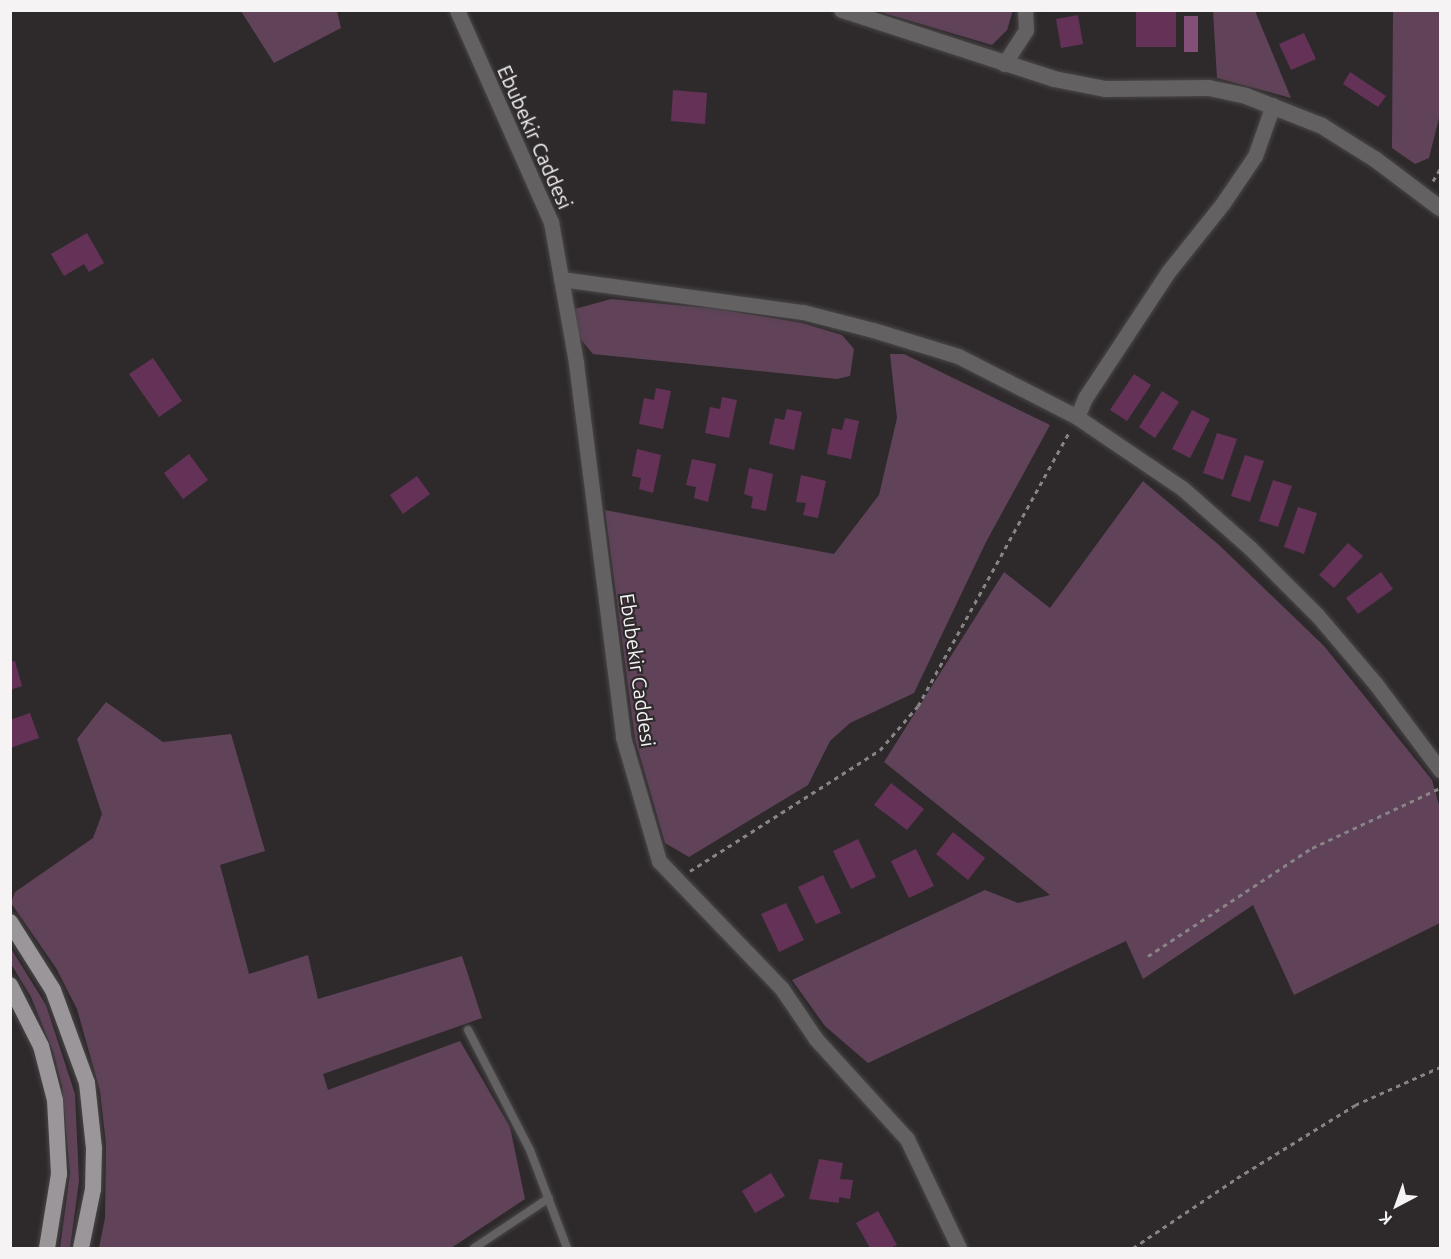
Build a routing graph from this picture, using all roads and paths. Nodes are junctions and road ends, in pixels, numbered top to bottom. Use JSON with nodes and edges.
{"nodes":[{"id":1,"x":457,"y":10,"type":"edge"},
{"id":2,"x":842,"y":10,"type":"edge"},
{"id":3,"x":1025,"y":10,"type":"edge"},
{"id":4,"x":1004,"y":64,"type":"junction"},
{"id":5,"x":1273,"y":105,"type":"junction"},
{"id":6,"x":1440,"y":208,"type":"edge"},
{"id":7,"x":561,"y":279,"type":"junction"},
{"id":8,"x":1077,"y":417,"type":"junction"},
{"id":9,"x":1440,"y":770,"type":"edge"},
{"id":10,"x":1440,"y":789,"type":"edge"},
{"id":11,"x":678,"y":879,"type":"junction"},
{"id":12,"x":10,"y":922,"type":"edge"},
{"id":13,"x":1148,"y":956,"type":"dead end"},
{"id":14,"x":10,"y":985,"type":"edge"},
{"id":15,"x":468,"y":1030,"type":"dead end"},
{"id":16,"x":1440,"y":1067,"type":"edge"},
{"id":17,"x":549,"y":1198,"type":"junction"},
{"id":18,"x":47,"y":1248,"type":"edge"},
{"id":19,"x":81,"y":1248,"type":"edge"},
{"id":20,"x":474,"y":1248,"type":"edge"},
{"id":21,"x":567,"y":1248,"type":"edge"},
{"id":22,"x":959,"y":1248,"type":"edge"},
{"id":23,"x":1133,"y":1248,"type":"edge"}],
"edges":[{"from":1,"to":7,"type":"street","name":"Ebubekir Caddesi"},
{"from":2,"to":4,"type":"street"},
{"from":3,"to":4,"type":"street"},
{"from":4,"to":5,"type":"street"},
{"from":5,"to":6,"type":"street"},
{"from":5,"to":8,"type":"street"},
{"from":7,"to":8,"type":"street"},
{"from":7,"to":11,"type":"street","name":"Ebubekir Caddesi"},
{"from":8,"to":9,"type":"street"},
{"from":8,"to":11,"type":"path"},
{"from":10,"to":13,"type":"path"},
{"from":11,"to":22,"type":"street","name":"Ebubekir Caddesi"},
{"from":12,"to":19,"type":"main road"},
{"from":14,"to":18,"type":"main road"},
{"from":15,"to":17,"type":"lane"},
{"from":16,"to":23,"type":"path"},
{"from":17,"to":20,"type":"lane"},
{"from":17,"to":21,"type":"lane"}]}
